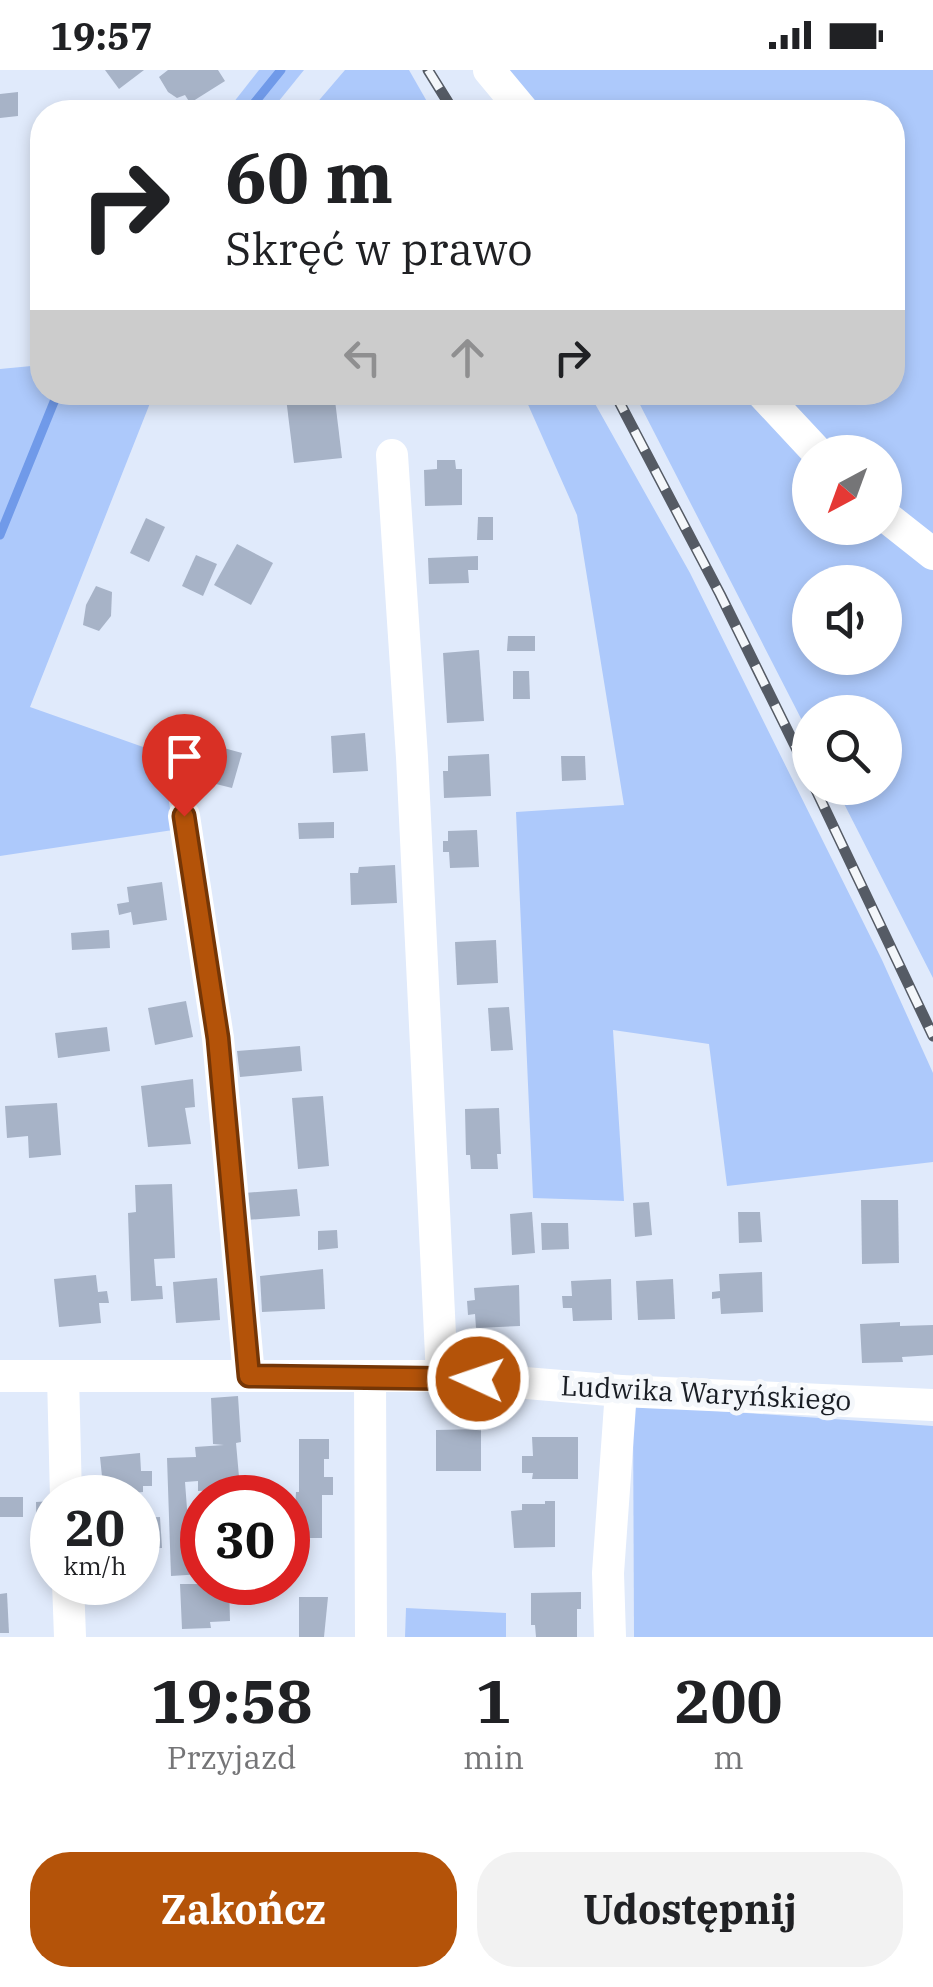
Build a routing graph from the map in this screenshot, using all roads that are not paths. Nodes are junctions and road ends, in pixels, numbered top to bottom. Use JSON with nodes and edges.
{"nodes":[{"id":1,"x":489,"y":70,"type":"edge"},
{"id":2,"x":514,"y":100,"type":"edge"},
{"id":3,"x":773,"y":405,"type":"edge"},
{"id":4,"x":800,"y":435,"type":"edge"},
{"id":5,"x":392,"y":455,"type":"dead end"},
{"id":6,"x":902,"y":529,"type":"edge"},
{"id":7,"x":933,"y":554,"type":"edge"},
{"id":8,"x":184,"y":816,"type":"dead end"},
{"id":9,"x":0,"y":1376,"type":"edge"},
{"id":10,"x":63,"y":1376,"type":"junction"},
{"id":11,"x":249,"y":1376,"type":"junction"},
{"id":12,"x":370,"y":1376,"type":"junction"},
{"id":13,"x":442,"y":1376,"type":"junction"},
{"id":14,"x":620,"y":1391,"type":"junction"},
{"id":15,"x":933,"y":1406,"type":"edge"},
{"id":16,"x":65,"y":1475,"type":"edge"},
{"id":17,"x":69,"y":1605,"type":"edge"},
{"id":18,"x":70,"y":1637,"type":"edge"},
{"id":19,"x":370,"y":1637,"type":"edge"},
{"id":20,"x":610,"y":1637,"type":"edge"}],
"edges":[{"from":1,"to":2,"type":"street"},
{"from":3,"to":4,"type":"street"},
{"from":5,"to":13,"type":"street"},
{"from":6,"to":7,"type":"street"},
{"from":8,"to":11,"type":"street"},
{"from":9,"to":10,"type":"street","name":"Ludwika Waryńskiego"},
{"from":10,"to":11,"type":"street","name":"Ludwika Waryńskiego"},
{"from":10,"to":16,"type":"street"},
{"from":11,"to":12,"type":"street","name":"Ludwika Waryńskiego"},
{"from":12,"to":13,"type":"street","name":"Ludwika Waryńskiego"},
{"from":12,"to":19,"type":"street"},
{"from":13,"to":14,"type":"street","name":"Ludwika Waryńskiego"},
{"from":14,"to":15,"type":"street","name":"Ludwika Waryńskiego"},
{"from":14,"to":20,"type":"street"},
{"from":17,"to":18,"type":"street"}]}
